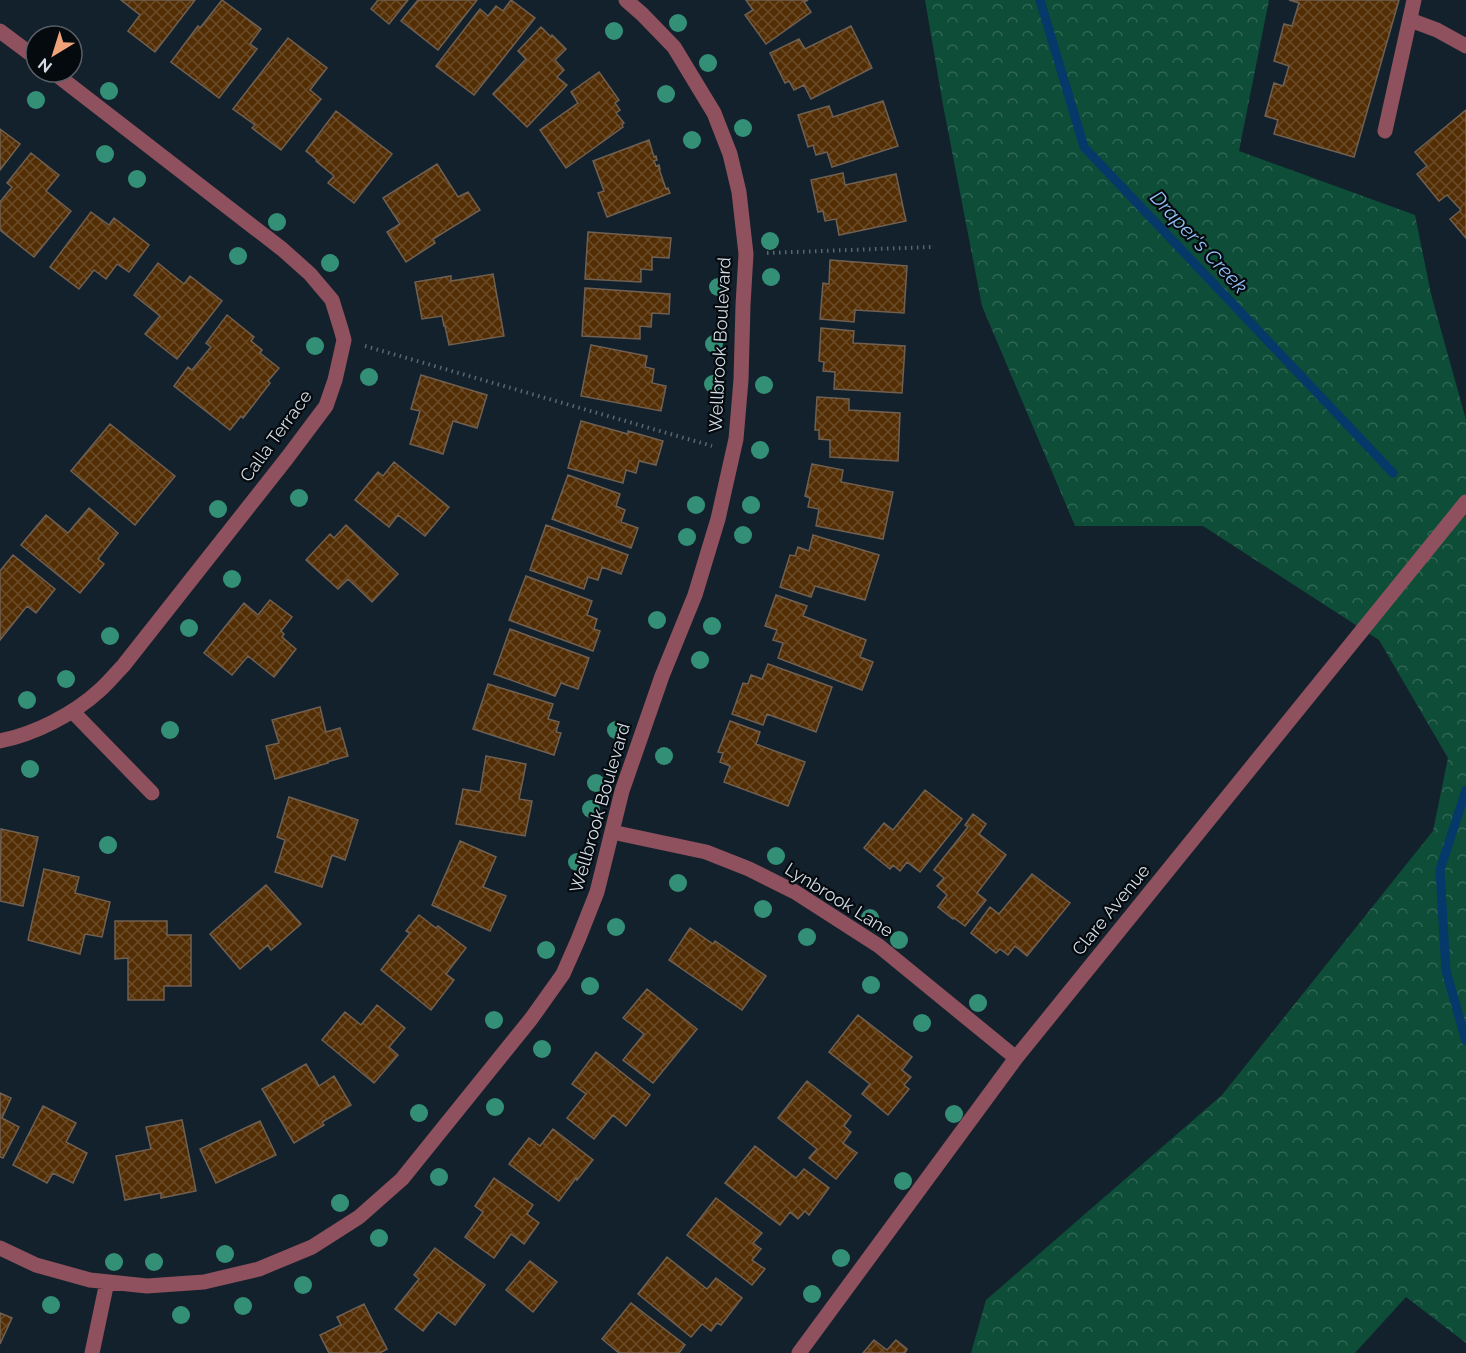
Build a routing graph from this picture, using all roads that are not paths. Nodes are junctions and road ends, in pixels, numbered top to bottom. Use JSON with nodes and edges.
{"nodes":[{"id":1,"x":626,"y":0,"type":"edge"},
{"id":2,"x":1414,"y":0,"type":"edge"},
{"id":3,"x":1410,"y":20,"type":"junction"},
{"id":4,"x":0,"y":31,"type":"edge"},
{"id":5,"x":1466,"y":46,"type":"edge"},
{"id":6,"x":24,"y":49,"type":"edge"},
{"id":7,"x":69,"y":84,"type":"edge"},
{"id":8,"x":1385,"y":131,"type":"dead end"},
{"id":9,"x":1466,"y":502,"type":"edge"},
{"id":10,"x":72,"y":711,"type":"junction"},
{"id":11,"x":0,"y":741,"type":"edge"},
{"id":12,"x":153,"y":793,"type":"dead end"},
{"id":13,"x":612,"y":832,"type":"junction"},
{"id":14,"x":1016,"y":1058,"type":"junction"},
{"id":15,"x":0,"y":1248,"type":"edge"},
{"id":16,"x":107,"y":1282,"type":"junction"},
{"id":17,"x":92,"y":1353,"type":"edge"},
{"id":18,"x":799,"y":1353,"type":"edge"}],
"edges":[{"from":1,"to":13,"type":"street","name":"Wellbrook Boulevard"},
{"from":2,"to":3,"type":"street"},
{"from":3,"to":5,"type":"street"},
{"from":3,"to":8,"type":"street"},
{"from":4,"to":6,"type":"street"},
{"from":7,"to":10,"type":"street","name":"Calla Terrace"},
{"from":9,"to":14,"type":"street","name":"Clare Avenue"},
{"from":10,"to":11,"type":"street","name":"Calla Terrace"},
{"from":10,"to":12,"type":"street"},
{"from":13,"to":14,"type":"street","name":"Lynbrook Lane"},
{"from":13,"to":16,"type":"street","name":"Wellbrook Boulevard"},
{"from":14,"to":18,"type":"street","name":"Clare Avenue"},
{"from":15,"to":16,"type":"street","name":"Wellbrook Boulevard"},
{"from":16,"to":17,"type":"street"}]}
